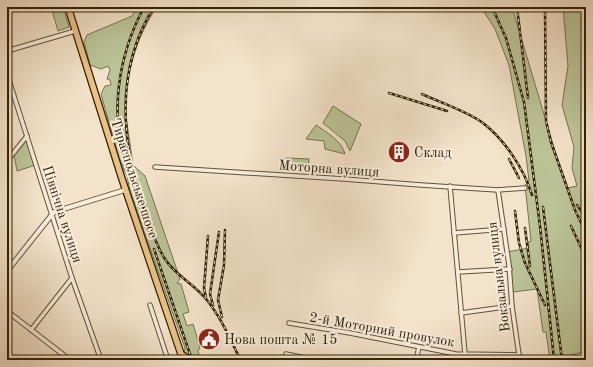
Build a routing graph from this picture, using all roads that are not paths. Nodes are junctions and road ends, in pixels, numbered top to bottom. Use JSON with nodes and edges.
{"nodes":[{"id":1,"x":68,"y":7,"type":"edge"},
{"id":2,"x":75,"y":31,"type":"junction"},
{"id":3,"x":7,"y":51,"type":"edge"},
{"id":4,"x":7,"y":74,"type":"edge"},
{"id":5,"x":26,"y":136,"type":"junction"},
{"id":6,"x":7,"y":161,"type":"edge"},
{"id":7,"x":155,"y":167,"type":"dead end"},
{"id":8,"x":450,"y":186,"type":"junction"},
{"id":9,"x":525,"y":188,"type":"dead end"},
{"id":10,"x":125,"y":190,"type":"junction"},
{"id":11,"x":498,"y":190,"type":"junction"},
{"id":12,"x":51,"y":214,"type":"junction"},
{"id":13,"x":504,"y":229,"type":"junction"},
{"id":14,"x":454,"y":234,"type":"junction"},
{"id":15,"x":510,"y":269,"type":"junction"},
{"id":16,"x":7,"y":271,"type":"edge"},
{"id":17,"x":458,"y":272,"type":"junction"},
{"id":18,"x":72,"y":278,"type":"junction"},
{"id":19,"x":150,"y":305,"type":"dead end"},
{"id":20,"x":512,"y":306,"type":"junction"},
{"id":21,"x":7,"y":311,"type":"edge"},
{"id":22,"x":461,"y":313,"type":"junction"},
{"id":23,"x":289,"y":323,"type":"dead end"},
{"id":24,"x":31,"y":330,"type":"junction"},
{"id":25,"x":419,"y":347,"type":"junction"},
{"id":26,"x":286,"y":354,"type":"dead end"},
{"id":27,"x":465,"y":354,"type":"junction"},
{"id":28,"x":519,"y":355,"type":"junction"},
{"id":29,"x":186,"y":358,"type":"edge"},
{"id":30,"x":70,"y":360,"type":"edge"},
{"id":31,"x":101,"y":360,"type":"edge"},
{"id":32,"x":168,"y":360,"type":"edge"},
{"id":33,"x":315,"y":360,"type":"edge"},
{"id":34,"x":416,"y":360,"type":"edge"},
{"id":35,"x":522,"y":360,"type":"edge"}],
"edges":[{"from":1,"to":2,"type":"main road","name":"Тираспольське шосе"},
{"from":2,"to":3,"type":"street"},
{"from":2,"to":10,"type":"main road","name":"Тираспольське шосе"},
{"from":4,"to":5,"type":"street","name":"Північна вулиця"},
{"from":5,"to":6,"type":"street"},
{"from":5,"to":12,"type":"street","name":"Північна вулиця"},
{"from":7,"to":8,"type":"street","name":"Моторна вулиця"},
{"from":8,"to":11,"type":"street","name":"Моторна вулиця"},
{"from":8,"to":14,"type":"street"},
{"from":9,"to":11,"type":"street","name":"Моторна вулиця"},
{"from":10,"to":12,"type":"street"},
{"from":10,"to":29,"type":"main road","name":"Тираспольське шосе"},
{"from":11,"to":13,"type":"street","name":"Вокзальна вулиця"},
{"from":12,"to":16,"type":"street"},
{"from":12,"to":18,"type":"street","name":"Північна вулиця"},
{"from":13,"to":14,"type":"street"},
{"from":13,"to":15,"type":"street","name":"Вокзальна вулиця"},
{"from":14,"to":17,"type":"street"},
{"from":15,"to":17,"type":"street"},
{"from":15,"to":20,"type":"street","name":"Вокзальна вулиця"},
{"from":17,"to":22,"type":"street"},
{"from":18,"to":24,"type":"street"},
{"from":18,"to":31,"type":"street","name":"Північна вулиця"},
{"from":19,"to":32,"type":"street"},
{"from":20,"to":22,"type":"street"},
{"from":20,"to":28,"type":"street","name":"Вокзальна вулиця"},
{"from":21,"to":24,"type":"street"},
{"from":22,"to":27,"type":"street"},
{"from":23,"to":25,"type":"street","name":"2-й Моторний провулок"},
{"from":24,"to":30,"type":"street"},
{"from":25,"to":27,"type":"street","name":"2-й Моторний провулок"},
{"from":25,"to":34,"type":"street"},
{"from":26,"to":33,"type":"street"},
{"from":27,"to":28,"type":"street","name":"2-й Моторний провулок"},
{"from":28,"to":35,"type":"street","name":"Вокзальна вулиця"}]}
